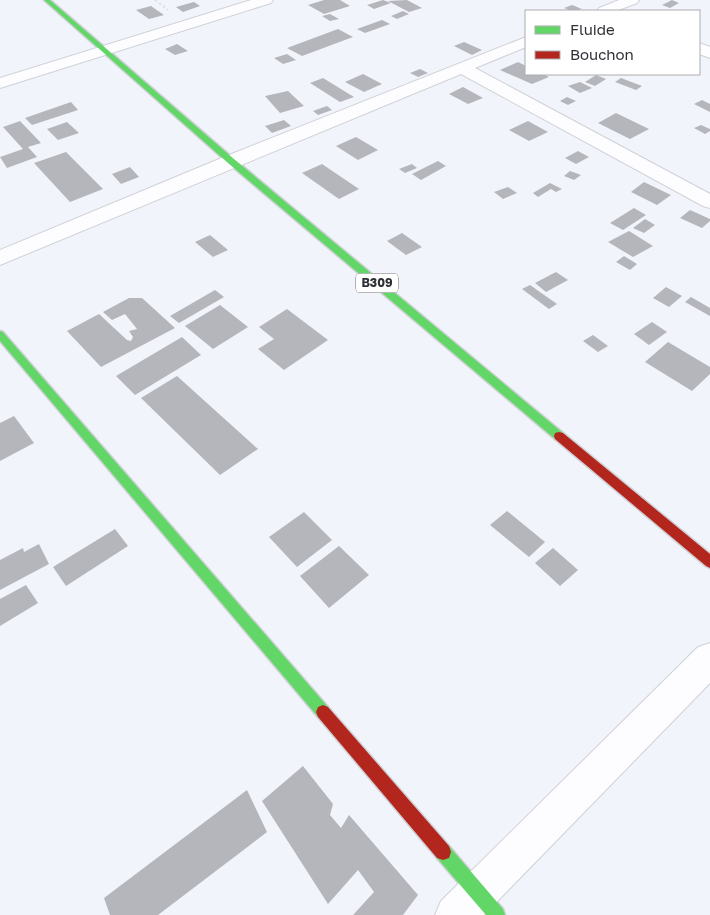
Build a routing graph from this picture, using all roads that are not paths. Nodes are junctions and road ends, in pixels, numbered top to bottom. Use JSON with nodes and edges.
{"nodes":[{"id":1,"x":47,"y":0,"type":"edge"},
{"id":2,"x":266,"y":0,"type":"edge"},
{"id":3,"x":632,"y":0,"type":"edge"},
{"id":4,"x":604,"y":9,"type":"edge"},
{"id":5,"x":525,"y":42,"type":"edge"},
{"id":6,"x":105,"y":52,"type":"junction"},
{"id":7,"x":462,"y":68,"type":"junction"},
{"id":8,"x":0,"y":83,"type":"edge"},
{"id":9,"x":231,"y":160,"type":"junction"},
{"id":10,"x":710,"y":202,"type":"edge"},
{"id":11,"x":0,"y":258,"type":"edge"},
{"id":12,"x":0,"y":334,"type":"edge"},
{"id":13,"x":710,"y":562,"type":"edge"},
{"id":14,"x":710,"y":659,"type":"edge"},
{"id":15,"x":477,"y":907,"type":"edge"}],
"edges":[{"from":1,"to":6,"type":"main road","number":"B309"},
{"from":2,"to":6,"type":"street"},
{"from":3,"to":4,"type":"street"},
{"from":5,"to":7,"type":"street"},
{"from":6,"to":8,"type":"street"},
{"from":6,"to":9,"type":"main road","number":"B309"},
{"from":7,"to":9,"type":"street"},
{"from":7,"to":10,"type":"street"},
{"from":9,"to":11,"type":"street"},
{"from":9,"to":13,"type":"main road","number":"B309"},
{"from":12,"to":15,"type":"main road"},
{"from":14,"to":15,"type":"street"}]}
